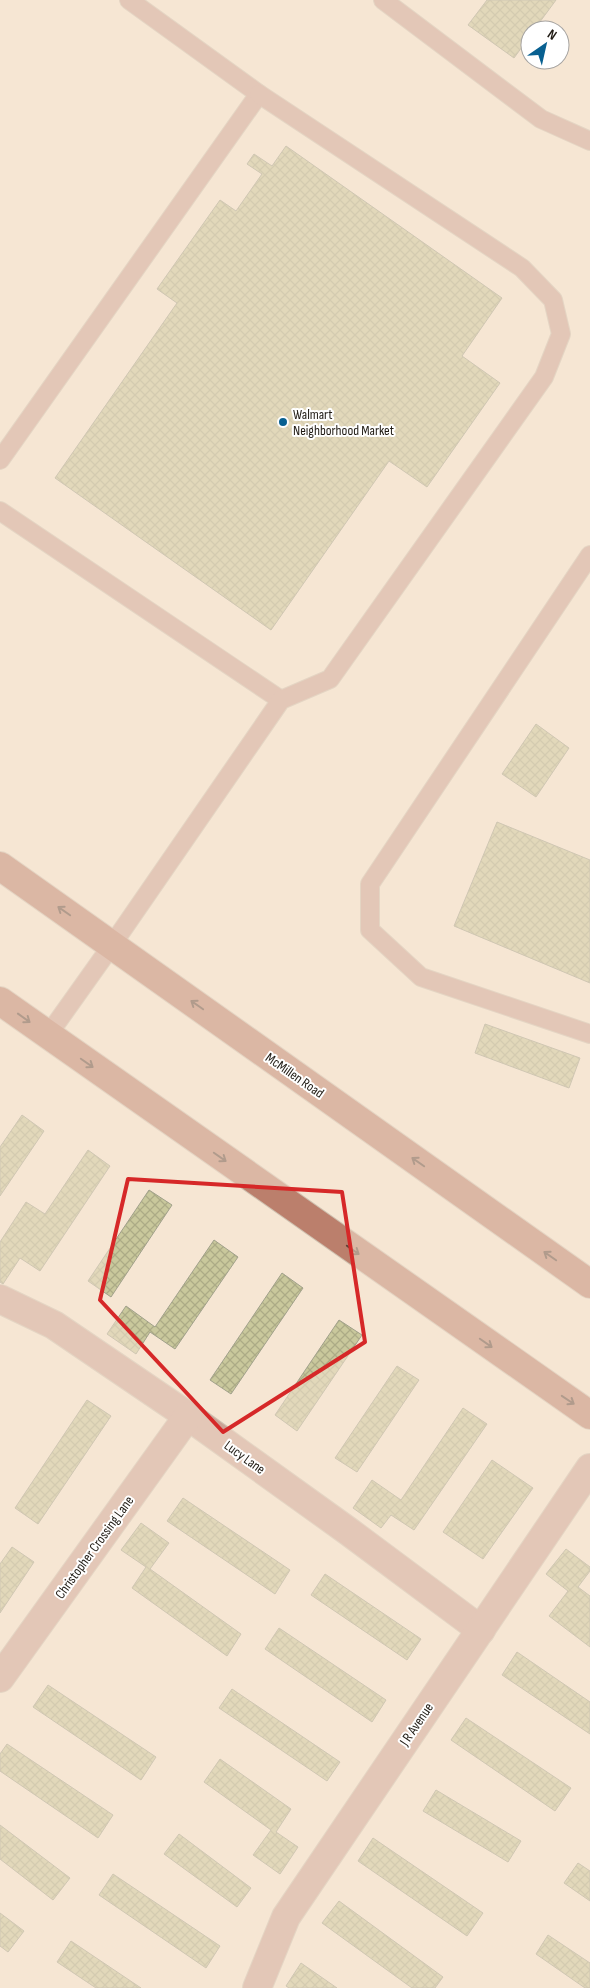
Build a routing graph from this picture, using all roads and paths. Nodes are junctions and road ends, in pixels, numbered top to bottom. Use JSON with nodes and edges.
{"nodes":[{"id":1,"x":129,"y":0,"type":"edge"},
{"id":2,"x":383,"y":0,"type":"edge"},
{"id":3,"x":259,"y":94,"type":"junction"},
{"id":4,"x":590,"y":141,"type":"edge"},
{"id":5,"x":0,"y":460,"type":"edge"},
{"id":6,"x":0,"y":510,"type":"edge"},
{"id":7,"x":590,"y":555,"type":"edge"},
{"id":8,"x":281,"y":700,"type":"junction"},
{"id":9,"x":0,"y":866,"type":"edge"},
{"id":10,"x":112,"y":945,"type":"junction"},
{"id":11,"x":0,"y":1001,"type":"edge"},
{"id":12,"x":590,"y":1034,"type":"edge"},
{"id":13,"x":48,"y":1035,"type":"junction"},
{"id":14,"x":590,"y":1284,"type":"edge"},
{"id":15,"x":0,"y":1299,"type":"edge"},
{"id":16,"x":590,"y":1415,"type":"edge"},
{"id":17,"x":188,"y":1416,"type":"junction"},
{"id":18,"x":590,"y":1468,"type":"edge"},
{"id":19,"x":480,"y":1630,"type":"junction"},
{"id":20,"x":0,"y":1678,"type":"edge"},
{"id":21,"x":256,"y":1988,"type":"edge"}],
"edges":[{"from":1,"to":3,"type":"lane"},
{"from":2,"to":4,"type":"lane"},
{"from":3,"to":5,"type":"lane"},
{"from":3,"to":8,"type":"lane"},
{"from":6,"to":8,"type":"lane"},
{"from":7,"to":12,"type":"lane"},
{"from":8,"to":10,"type":"lane"},
{"from":10,"to":9,"type":"main road","name":"McMillen Road","one_way":true},
{"from":10,"to":13,"type":"lane"},
{"from":14,"to":10,"type":"main road","name":"McMillen Road","one_way":true},
{"from":11,"to":13,"type":"main road","one_way":true},
{"from":13,"to":16,"type":"main road","one_way":true},
{"from":15,"to":17,"type":"street","name":"Lucy Lane"},
{"from":17,"to":19,"type":"street","name":"Lucy Lane"},
{"from":17,"to":20,"type":"street","name":"Christopher Crossing Lane"},
{"from":18,"to":19,"type":"street","name":"J R Avenue"},
{"from":19,"to":21,"type":"street","name":"J R Avenue"}]}
